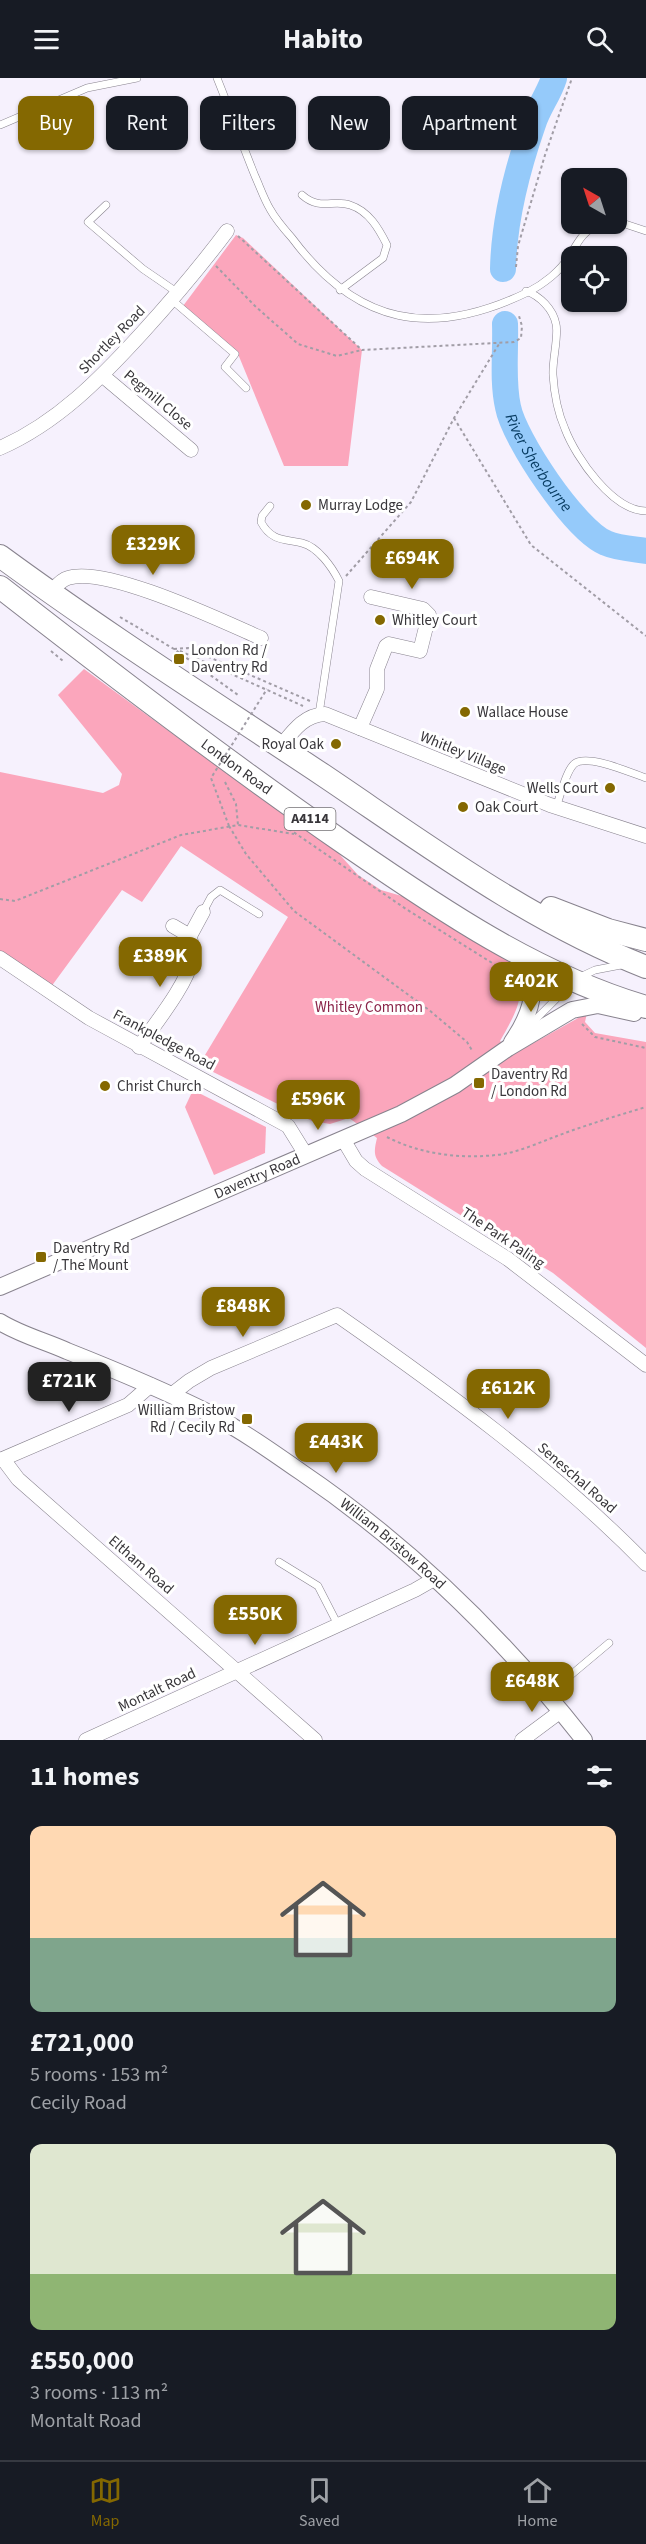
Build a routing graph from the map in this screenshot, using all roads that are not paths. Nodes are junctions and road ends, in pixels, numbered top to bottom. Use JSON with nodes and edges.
{"nodes":[{"id":1,"x":137,"y":78,"type":"edge"},
{"id":2,"x":217,"y":78,"type":"edge"},
{"id":3,"x":0,"y":125,"type":"edge"},
{"id":4,"x":302,"y":195,"type":"dead end"},
{"id":5,"x":106,"y":205,"type":"dead end"},
{"id":6,"x":627,"y":225,"type":"edge"},
{"id":7,"x":227,"y":231,"type":"road end"},
{"id":8,"x":646,"y":231,"type":"edge"},
{"id":9,"x":583,"y":234,"type":"edge"},
{"id":10,"x":340,"y":290,"type":"junction"},
{"id":11,"x":527,"y":291,"type":"junction"},
{"id":12,"x":175,"y":297,"type":"junction"},
{"id":13,"x":103,"y":376,"type":"junction"},
{"id":14,"x":246,"y":388,"type":"dead end"},
{"id":15,"x":0,"y":448,"type":"edge"},
{"id":16,"x":191,"y":450,"type":"dead end"},
{"id":17,"x":270,"y":506,"type":"dead end"},
{"id":18,"x":646,"y":511,"type":"edge"},
{"id":19,"x":0,"y":556,"type":"edge"},
{"id":20,"x":0,"y":587,"type":"edge"},
{"id":21,"x":50,"y":593,"type":"junction"},
{"id":22,"x":371,"y":597,"type":"dead end"},
{"id":23,"x":261,"y":638,"type":"dead end"},
{"id":24,"x":320,"y":710,"type":"junction"},
{"id":25,"x":360,"y":728,"type":"junction"},
{"id":26,"x":280,"y":747,"type":"junction"},
{"id":27,"x":646,"y":778,"type":"edge"},
{"id":28,"x":556,"y":807,"type":"junction"},
{"id":29,"x":646,"y":836,"type":"edge"},
{"id":30,"x":484,"y":884,"type":"junction"},
{"id":31,"x":203,"y":912,"type":"joint"},
{"id":32,"x":259,"y":914,"type":"dead end"},
{"id":33,"x":172,"y":926,"type":"dead end"},
{"id":34,"x":190,"y":936,"type":"junction"},
{"id":35,"x":643,"y":940,"type":"edge"},
{"id":36,"x":515,"y":951,"type":"junction"},
{"id":37,"x":0,"y":958,"type":"edge"},
{"id":38,"x":646,"y":967,"type":"edge"},
{"id":39,"x":575,"y":980,"type":"junction"},
{"id":40,"x":646,"y":1006,"type":"edge"},
{"id":41,"x":646,"y":1016,"type":"edge"},
{"id":42,"x":139,"y":1047,"type":"junction"},
{"id":43,"x":508,"y":1048,"type":"junction"},
{"id":44,"x":343,"y":1139,"type":"junction"},
{"id":45,"x":306,"y":1155,"type":"junction"},
{"id":46,"x":0,"y":1287,"type":"edge"},
{"id":47,"x":0,"y":1322,"type":"edge"},
{"id":48,"x":646,"y":1365,"type":"edge"},
{"id":49,"x":151,"y":1385,"type":"junction"},
{"id":50,"x":171,"y":1395,"type":"junction"},
{"id":51,"x":1,"y":1460,"type":"edge"},
{"id":52,"x":279,"y":1562,"type":"dead end"},
{"id":53,"x":646,"y":1564,"type":"edge"},
{"id":54,"x":436,"y":1578,"type":"junction"},
{"id":55,"x":338,"y":1625,"type":"junction"},
{"id":56,"x":609,"y":1643,"type":"dead end"},
{"id":57,"x":237,"y":1671,"type":"junction"},
{"id":58,"x":547,"y":1695,"type":"junction"},
{"id":59,"x":561,"y":1711,"type":"junction"},
{"id":60,"x":86,"y":1740,"type":"edge"},
{"id":61,"x":315,"y":1740,"type":"edge"},
{"id":62,"x":522,"y":1740,"type":"edge"},
{"id":63,"x":584,"y":1740,"type":"edge"}],
"edges":[{"from":1,"to":3,"type":"lane"},
{"from":2,"to":10,"type":"lane"},
{"from":4,"to":10,"type":"lane"},
{"from":5,"to":12,"type":"lane"},
{"from":6,"to":8,"type":"lane"},
{"from":7,"to":12,"type":"street","name":"Shortley Road"},
{"from":9,"to":11,"type":"lane"},
{"from":10,"to":11,"type":"lane"},
{"from":11,"to":18,"type":"lane"},
{"from":12,"to":13,"type":"street","name":"Shortley Road"},
{"from":12,"to":14,"type":"lane"},
{"from":13,"to":15,"type":"street","name":"Shortley Road"},
{"from":13,"to":16,"type":"street","name":"Pegmill Close"},
{"from":17,"to":24,"type":"lane"},
{"from":19,"to":21,"type":"highway","number":"A4114"},
{"from":20,"to":36,"type":"highway","name":"London Road","number":"A4114"},
{"from":21,"to":23,"type":"street"},
{"from":21,"to":26,"type":"highway","number":"A4114"},
{"from":22,"to":25,"type":"street"},
{"from":24,"to":25,"type":"street","name":"Whitley Village"},
{"from":24,"to":26,"type":"street"},
{"from":25,"to":28,"type":"street","name":"Whitley Village"},
{"from":26,"to":30,"type":"highway","number":"A4114"},
{"from":27,"to":28,"type":"lane"},
{"from":28,"to":29,"type":"street","name":"Whitley Village"},
{"from":30,"to":35,"type":"highway","number":"A4114"},
{"from":30,"to":38,"type":"highway","number":"A4114"},
{"from":31,"to":32,"type":"lane"},
{"from":31,"to":34,"type":"street"},
{"from":33,"to":34,"type":"street"},
{"from":34,"to":42,"type":"street"},
{"from":36,"to":39,"type":"highway","name":"London Road","number":"A4114"},
{"from":36,"to":43,"type":"street","name":"Daventry Road"},
{"from":37,"to":42,"type":"street","name":"Frankpledge Road"},
{"from":38,"to":39,"type":"lane"},
{"from":39,"to":40,"type":"highway","name":"London Road","number":"A4114"},
{"from":39,"to":43,"type":"lane"},
{"from":41,"to":43,"type":"street","name":"Daventry Road"},
{"from":42,"to":45,"type":"street","name":"Frankpledge Road"},
{"from":43,"to":44,"type":"street","name":"Daventry Road"},
{"from":44,"to":45,"type":"street","name":"Daventry Road"},
{"from":44,"to":48,"type":"street","name":"The Park Paling"},
{"from":45,"to":46,"type":"street","name":"Daventry Road"},
{"from":47,"to":49,"type":"street","name":"William Bristow Road"},
{"from":49,"to":50,"type":"street","name":"William Bristow Road"},
{"from":49,"to":51,"type":"street"},
{"from":50,"to":53,"type":"street","name":"Seneschal Road"},
{"from":50,"to":54,"type":"street","name":"William Bristow Road"},
{"from":51,"to":57,"type":"street","name":"Eltham Road"},
{"from":52,"to":55,"type":"lane"},
{"from":54,"to":55,"type":"street","name":"Montalt Road"},
{"from":54,"to":58,"type":"street","name":"William Bristow Road"},
{"from":55,"to":57,"type":"street","name":"Montalt Road"},
{"from":56,"to":58,"type":"lane"},
{"from":57,"to":60,"type":"street","name":"Montalt Road"},
{"from":57,"to":61,"type":"street","name":"Eltham Road"},
{"from":58,"to":59,"type":"street","name":"William Bristow Road"},
{"from":59,"to":62,"type":"street"},
{"from":59,"to":63,"type":"street","name":"William Bristow Road"}]}
